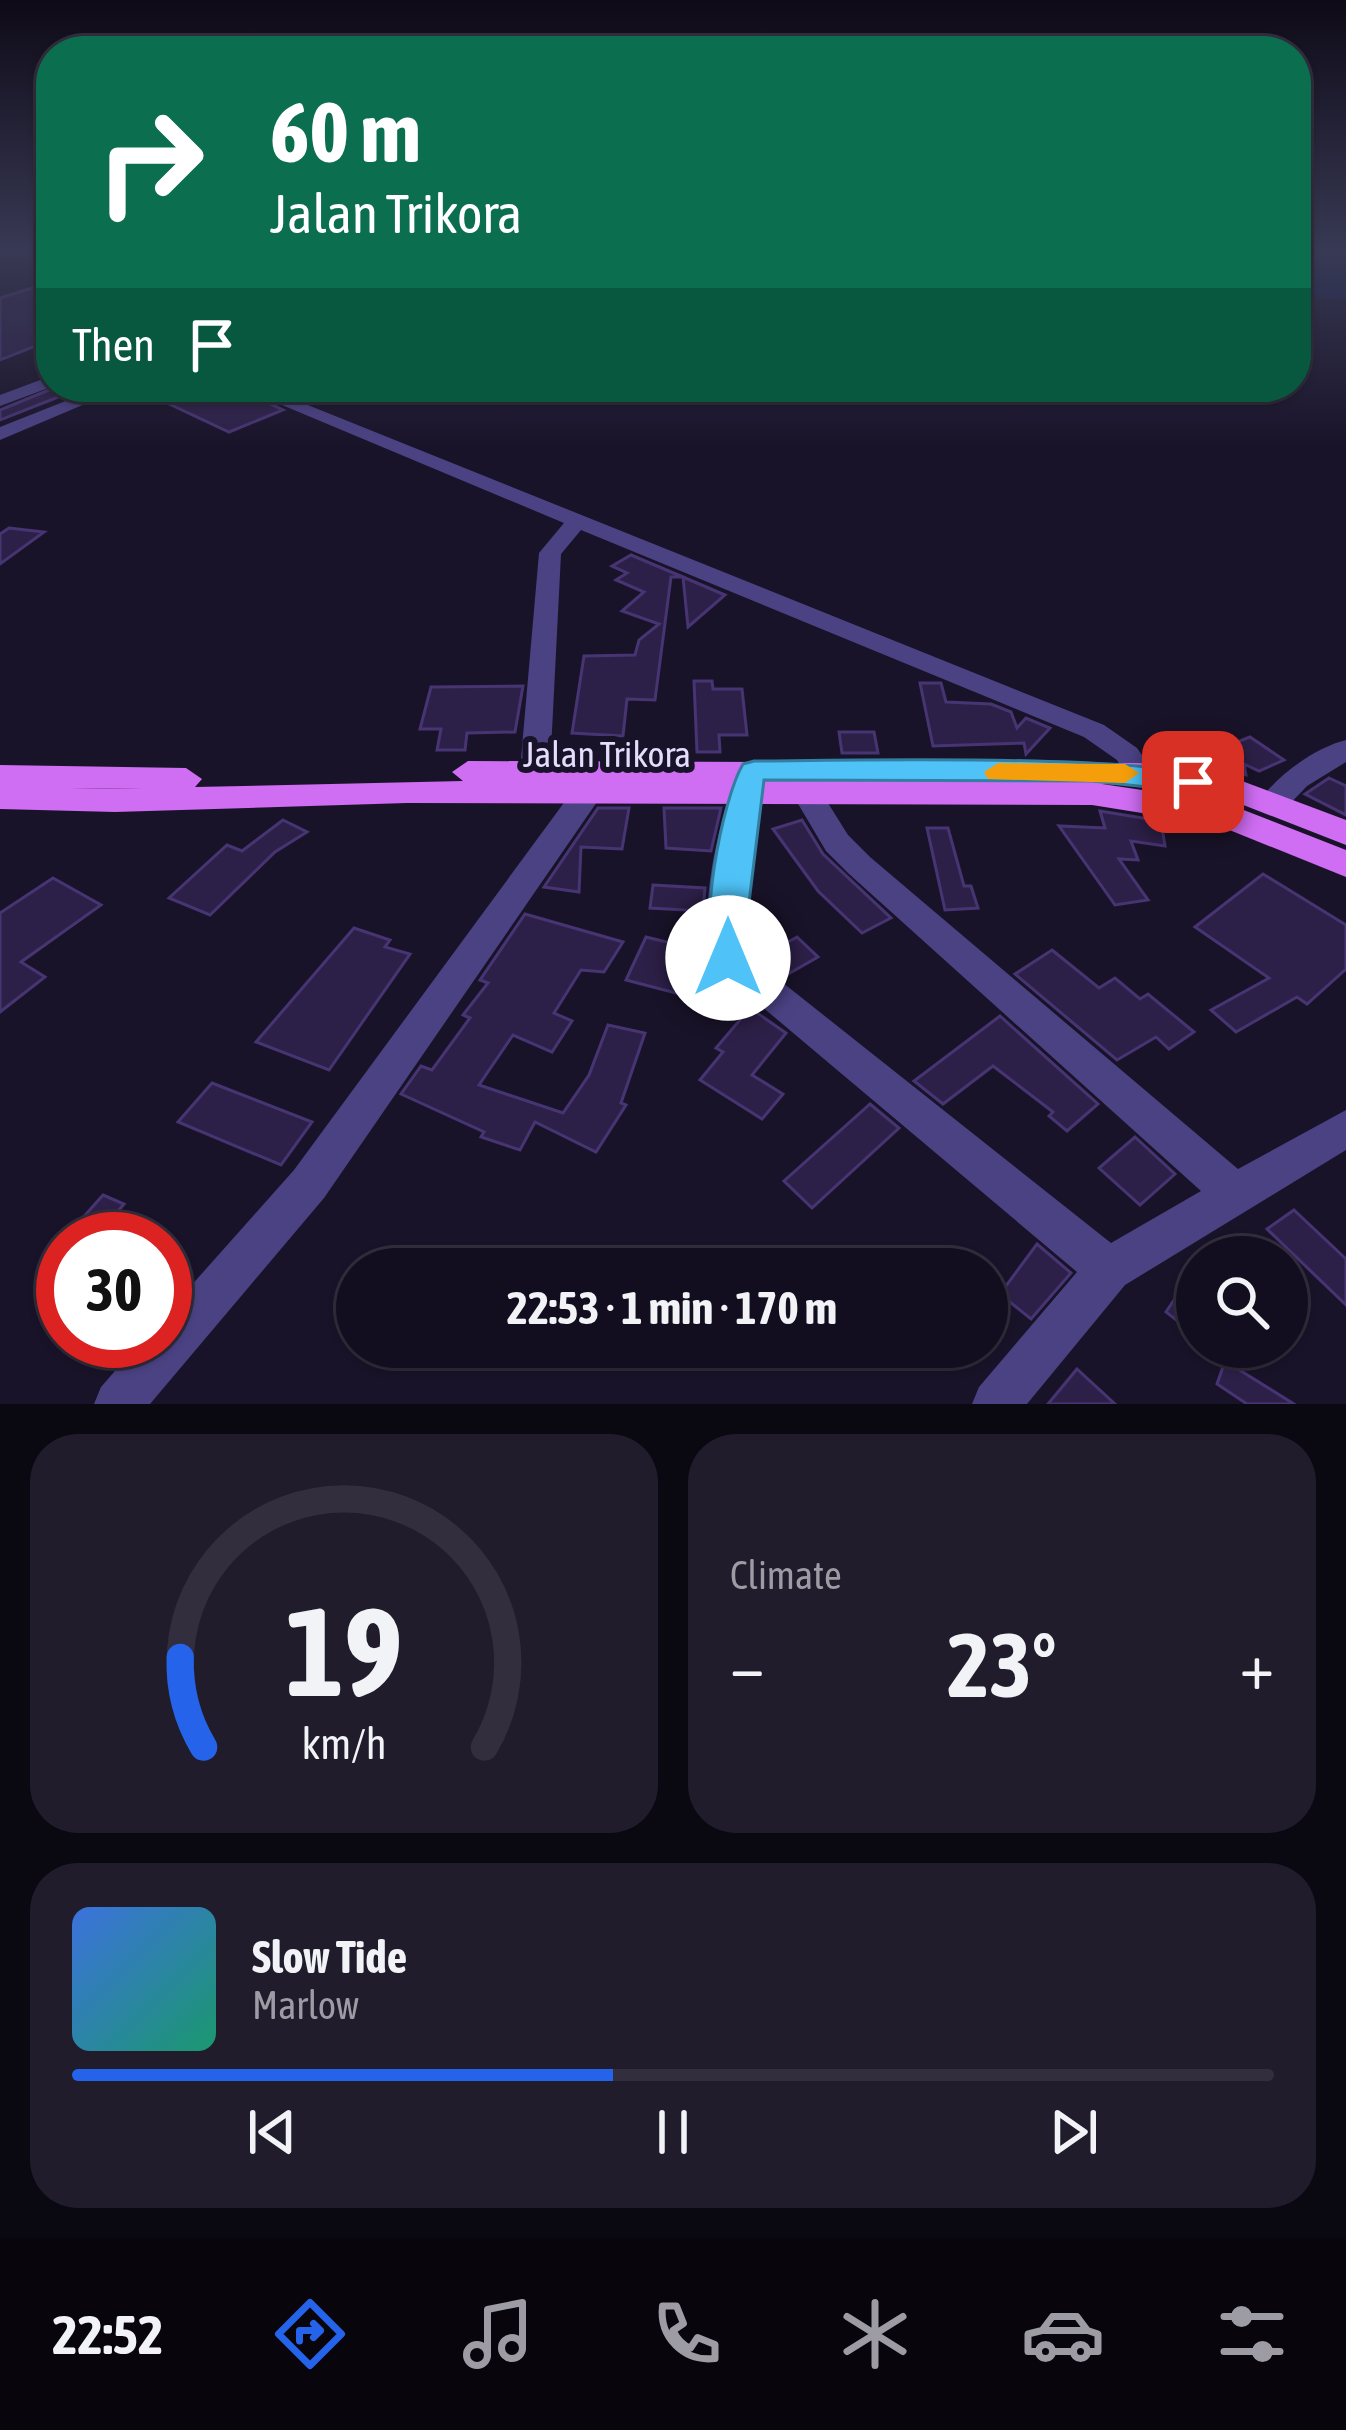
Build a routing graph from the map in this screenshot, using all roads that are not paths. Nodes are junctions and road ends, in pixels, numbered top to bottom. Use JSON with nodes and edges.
{"nodes":[{"id":1,"x":36,"y":388,"type":"edge"},
{"id":2,"x":0,"y":401,"type":"edge"},
{"id":3,"x":79,"y":402,"type":"edge"},
{"id":4,"x":285,"y":402,"type":"edge"},
{"id":5,"x":0,"y":434,"type":"edge"},
{"id":6,"x":578,"y":520,"type":"junction"},
{"id":7,"x":1346,"y":749,"type":"edge"},
{"id":8,"x":535,"y":770,"type":"junction"},
{"id":9,"x":1141,"y":774,"type":"junction"},
{"id":10,"x":0,"y":776,"type":"edge"},
{"id":11,"x":748,"y":782,"type":"junction"},
{"id":12,"x":800,"y":782,"type":"junction"},
{"id":13,"x":588,"y":792,"type":"junction"},
{"id":14,"x":0,"y":798,"type":"edge"},
{"id":15,"x":1273,"y":803,"type":"junction"},
{"id":16,"x":1346,"y":832,"type":"edge"},
{"id":17,"x":1346,"y":864,"type":"edge"},
{"id":18,"x":1346,"y":1128,"type":"edge"},
{"id":19,"x":1236,"y":1194,"type":"junction"},
{"id":20,"x":1109,"y":1269,"type":"junction"},
{"id":21,"x":118,"y":1404,"type":"edge"},
{"id":22,"x":996,"y":1404,"type":"edge"}],
"edges":[{"from":1,"to":2,"type":"street"},
{"from":3,"to":5,"type":"street"},
{"from":4,"to":6,"type":"street"},
{"from":6,"to":8,"type":"street"},
{"from":6,"to":9,"type":"street"},
{"from":7,"to":15,"type":"street"},
{"from":8,"to":10,"type":"main road","name":"Jalan Trikora"},
{"from":8,"to":11,"type":"main road","name":"Jalan Trikora"},
{"from":9,"to":12,"type":"main road","name":"Jalan Trikora"},
{"from":9,"to":15,"type":"main road","name":"Jalan Trikora"},
{"from":11,"to":12,"type":"main road","name":"Jalan Trikora"},
{"from":11,"to":13,"type":"main road","name":"Jalan Trikora"},
{"from":11,"to":20,"type":"street"},
{"from":12,"to":17,"type":"main road","name":"Jalan Trikora"},
{"from":12,"to":19,"type":"street"},
{"from":13,"to":14,"type":"main road","name":"Jalan Trikora"},
{"from":13,"to":21,"type":"street"},
{"from":15,"to":16,"type":"main road","name":"Jalan Trikora"},
{"from":18,"to":19,"type":"street"},
{"from":19,"to":20,"type":"street"},
{"from":20,"to":22,"type":"street"}]}
